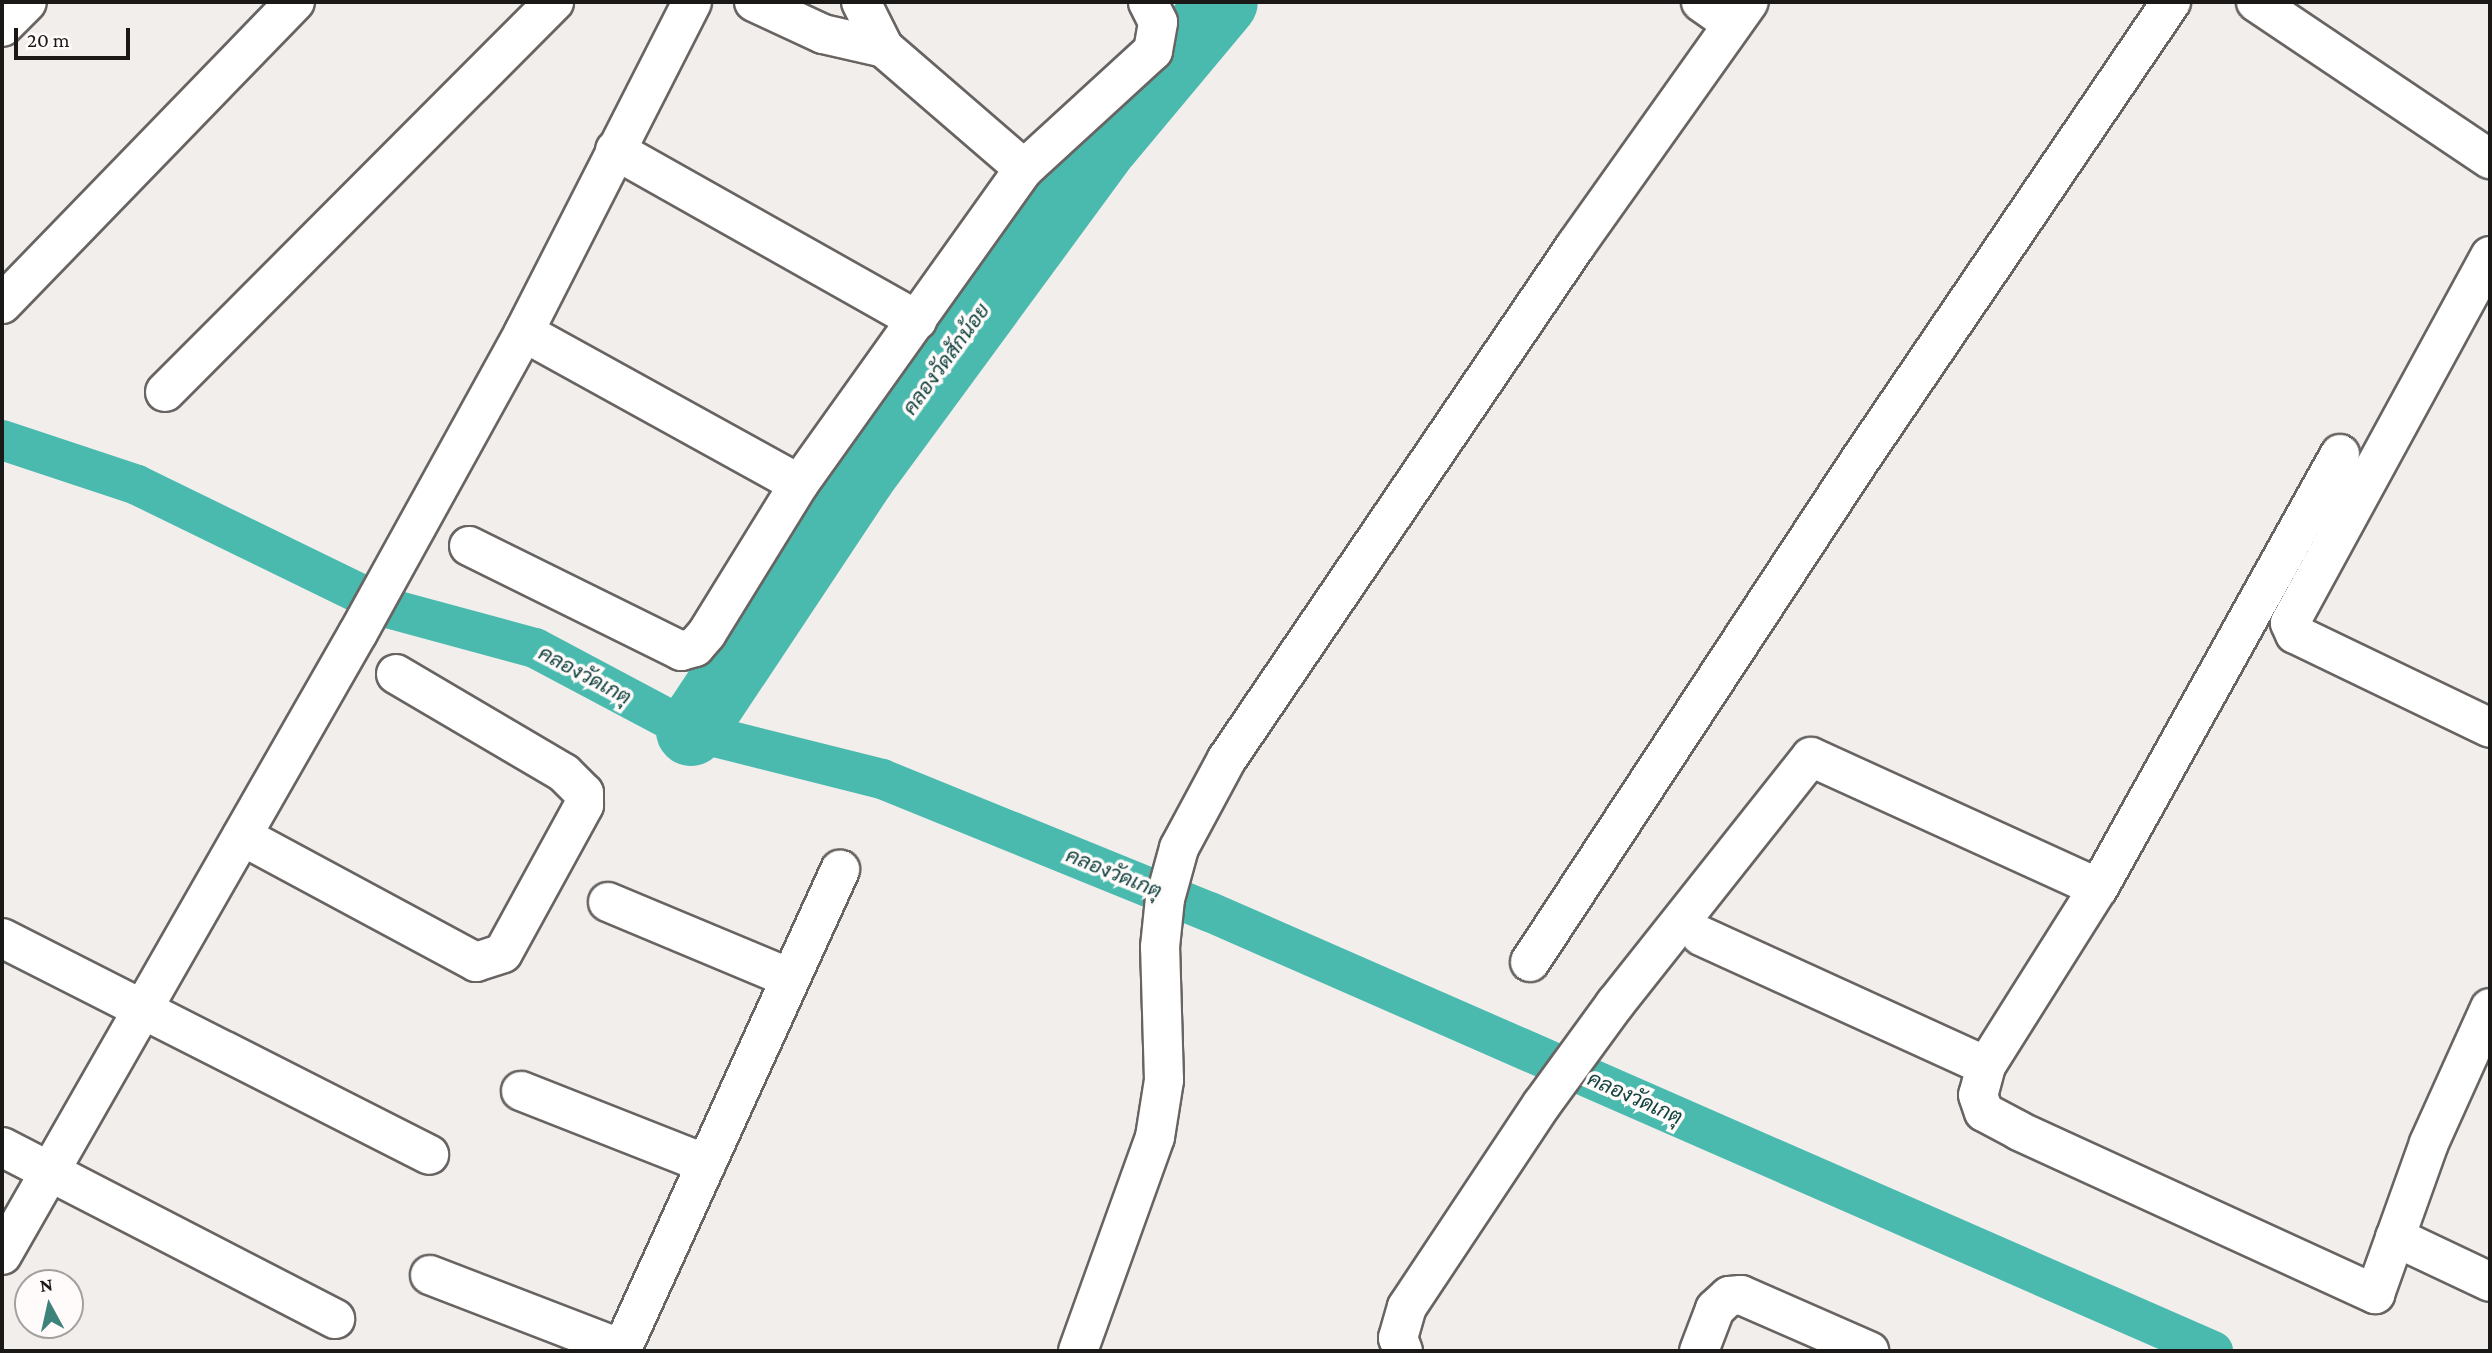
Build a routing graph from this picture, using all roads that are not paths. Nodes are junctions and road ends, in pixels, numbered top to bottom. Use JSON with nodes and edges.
{"nodes":[{"id":1,"x":27,"y":2,"type":"edge"},
{"id":2,"x":295,"y":2,"type":"edge"},
{"id":3,"x":554,"y":2,"type":"edge"},
{"id":4,"x":691,"y":2,"type":"edge"},
{"id":5,"x":754,"y":2,"type":"edge"},
{"id":6,"x":860,"y":2,"type":"edge"},
{"id":7,"x":1148,"y":2,"type":"edge"},
{"id":8,"x":1701,"y":2,"type":"edge"},
{"id":9,"x":2171,"y":2,"type":"edge"},
{"id":10,"x":2256,"y":2,"type":"edge"},
{"id":11,"x":1741,"y":13,"type":"edge"},
{"id":12,"x":2,"y":27,"type":"edge"},
{"id":13,"x":884,"y":48,"type":"junction"},
{"id":14,"x":2487,"y":147,"type":"edge"},
{"id":15,"x":615,"y":150,"type":"junction"},
{"id":16,"x":1024,"y":169,"type":"junction"},
{"id":17,"x":2490,"y":256,"type":"edge"},
{"id":18,"x":2,"y":304,"type":"edge"},
{"id":19,"x":917,"y":320,"type":"junction"},
{"id":20,"x":524,"y":332,"type":"junction"},
{"id":21,"x":165,"y":392,"type":"dead end"},
{"id":22,"x":2340,"y":454,"type":"dead end"},
{"id":23,"x":799,"y":484,"type":"junction"},
{"id":24,"x":469,"y":546,"type":"dead end"},
{"id":25,"x":396,"y":674,"type":"dead end"},
{"id":26,"x":2490,"y":728,"type":"edge"},
{"id":27,"x":242,"y":836,"type":"junction"},
{"id":28,"x":840,"y":870,"type":"dead end"},
{"id":29,"x":2098,"y":888,"type":"junction"},
{"id":30,"x":608,"y":902,"type":"dead end"},
{"id":31,"x":1701,"y":936,"type":"dead end"},
{"id":32,"x":2,"y":938,"type":"edge"},
{"id":33,"x":1530,"y":962,"type":"dead end"},
{"id":34,"x":790,"y":978,"type":"junction"},
{"id":35,"x":144,"y":1008,"type":"junction"},
{"id":36,"x":2490,"y":1008,"type":"edge"},
{"id":37,"x":2482,"y":1046,"type":"edge"},
{"id":38,"x":1986,"y":1066,"type":"junction"},
{"id":39,"x":521,"y":1091,"type":"dead end"},
{"id":40,"x":2,"y":1147,"type":"edge"},
{"id":41,"x":429,"y":1155,"type":"dead end"},
{"id":42,"x":706,"y":1164,"type":"junction"},
{"id":43,"x":52,"y":1171,"type":"junction"},
{"id":44,"x":2395,"y":1237,"type":"junction"},
{"id":45,"x":2,"y":1255,"type":"edge"},
{"id":46,"x":430,"y":1275,"type":"dead end"},
{"id":47,"x":2490,"y":1282,"type":"edge"},
{"id":48,"x":335,"y":1319,"type":"dead end"},
{"id":49,"x":622,"y":1350,"type":"edge"},
{"id":50,"x":1078,"y":1351,"type":"edge"},
{"id":51,"x":1403,"y":1351,"type":"edge"},
{"id":52,"x":1699,"y":1351,"type":"edge"},
{"id":53,"x":1869,"y":1351,"type":"edge"}],
"edges":[{"from":1,"to":12,"type":"street"},
{"from":2,"to":18,"type":"street"},
{"from":3,"to":21,"type":"street"},
{"from":4,"to":15,"type":"street"},
{"from":5,"to":13,"type":"street"},
{"from":6,"to":13,"type":"street"},
{"from":7,"to":16,"type":"street"},
{"from":8,"to":11,"type":"street"},
{"from":9,"to":33,"type":"street"},
{"from":10,"to":14,"type":"street"},
{"from":11,"to":50,"type":"street"},
{"from":13,"to":16,"type":"street"},
{"from":15,"to":19,"type":"street"},
{"from":15,"to":20,"type":"street"},
{"from":16,"to":19,"type":"street"},
{"from":17,"to":26,"type":"street"},
{"from":19,"to":23,"type":"street"},
{"from":20,"to":23,"type":"street"},
{"from":20,"to":27,"type":"street"},
{"from":22,"to":29,"type":"street"},
{"from":23,"to":24,"type":"street"},
{"from":25,"to":27,"type":"street"},
{"from":27,"to":35,"type":"street"},
{"from":28,"to":34,"type":"street"},
{"from":29,"to":38,"type":"street"},
{"from":29,"to":51,"type":"street"},
{"from":30,"to":34,"type":"street"},
{"from":31,"to":38,"type":"street"},
{"from":32,"to":35,"type":"street"},
{"from":34,"to":42,"type":"street"},
{"from":35,"to":41,"type":"street"},
{"from":35,"to":43,"type":"street"},
{"from":36,"to":37,"type":"street"},
{"from":37,"to":44,"type":"street"},
{"from":38,"to":44,"type":"street"},
{"from":39,"to":42,"type":"street"},
{"from":40,"to":43,"type":"street"},
{"from":42,"to":49,"type":"street"},
{"from":43,"to":45,"type":"street"},
{"from":43,"to":48,"type":"street"},
{"from":44,"to":47,"type":"street"},
{"from":46,"to":49,"type":"street"},
{"from":52,"to":53,"type":"street"}]}
